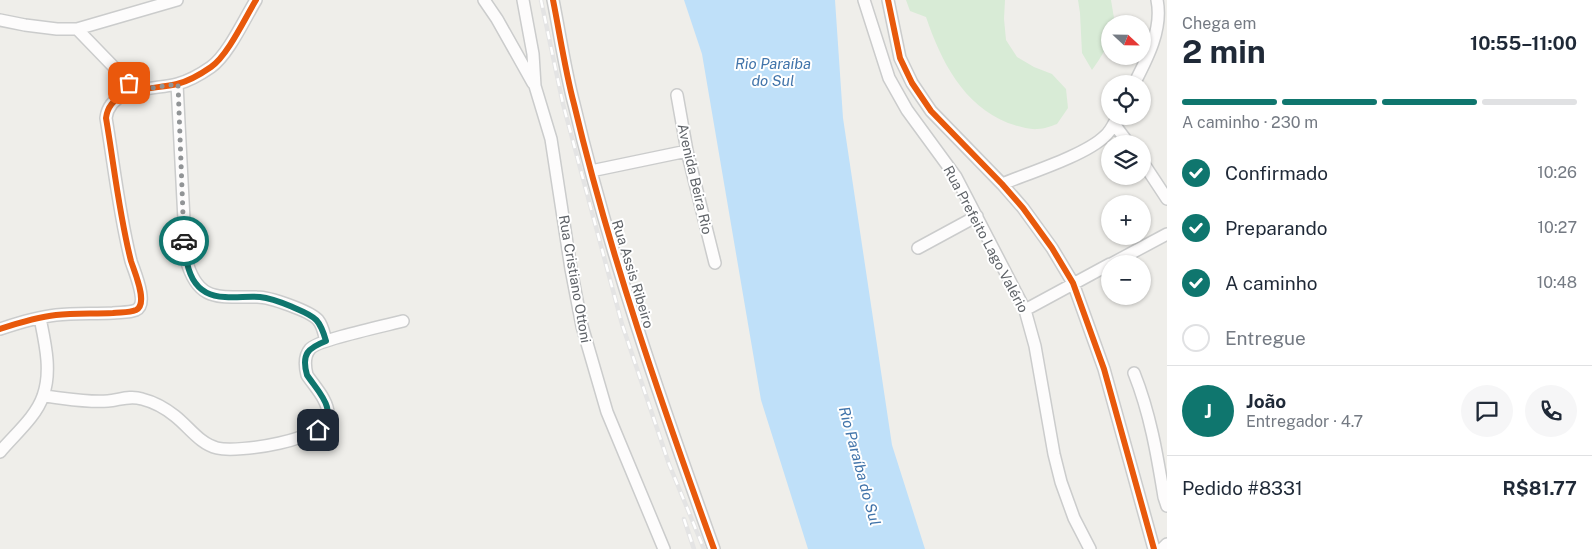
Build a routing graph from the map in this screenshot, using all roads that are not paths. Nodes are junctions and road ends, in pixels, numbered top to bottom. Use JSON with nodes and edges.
{"nodes":[{"id":1,"x":177,"y":0,"type":"edge"},
{"id":2,"x":256,"y":0,"type":"edge"},
{"id":3,"x":484,"y":0,"type":"edge"},
{"id":4,"x":524,"y":0,"type":"edge"},
{"id":5,"x":553,"y":0,"type":"edge"},
{"id":6,"x":864,"y":0,"type":"edge"},
{"id":7,"x":888,"y":0,"type":"edge"},
{"id":8,"x":1157,"y":0,"type":"edge"},
{"id":9,"x":0,"y":20,"type":"edge"},
{"id":10,"x":76,"y":28,"type":"junction"},
{"id":11,"x":1138,"y":75,"type":"edge"},
{"id":12,"x":178,"y":84,"type":"junction"},
{"id":13,"x":536,"y":86,"type":"junction"},
{"id":14,"x":137,"y":90,"type":"junction"},
{"id":15,"x":677,"y":95,"type":"dead end"},
{"id":16,"x":1113,"y":125,"type":"edge"},
{"id":17,"x":687,"y":151,"type":"junction"},
{"id":18,"x":591,"y":170,"type":"junction"},
{"id":19,"x":1151,"y":175,"type":"edge"},
{"id":20,"x":1002,"y":184,"type":"junction"},
{"id":21,"x":1167,"y":199,"type":"edge"},
{"id":22,"x":977,"y":216,"type":"junction"},
{"id":23,"x":1167,"y":234,"type":"edge"},
{"id":24,"x":918,"y":248,"type":"dead end"},
{"id":25,"x":1127,"y":255,"type":"edge"},
{"id":26,"x":715,"y":263,"type":"dead end"},
{"id":27,"x":1101,"y":269,"type":"edge"},
{"id":28,"x":1073,"y":283,"type":"junction"},
{"id":29,"x":1025,"y":310,"type":"junction"},
{"id":30,"x":40,"y":318,"type":"junction"},
{"id":31,"x":403,"y":321,"type":"dead end"},
{"id":32,"x":0,"y":329,"type":"edge"},
{"id":33,"x":326,"y":341,"type":"junction"},
{"id":34,"x":1134,"y":373,"type":"dead end"},
{"id":35,"x":43,"y":396,"type":"junction"},
{"id":36,"x":0,"y":452,"type":"edge"},
{"id":37,"x":1167,"y":506,"type":"edge"},
{"id":38,"x":1167,"y":544,"type":"edge"},
{"id":39,"x":664,"y":549,"type":"edge"},
{"id":40,"x":714,"y":549,"type":"edge"},
{"id":41,"x":1090,"y":549,"type":"edge"},
{"id":42,"x":1154,"y":549,"type":"edge"},
{"id":43,"x":1162,"y":549,"type":"edge"}],
"edges":[{"from":1,"to":10,"type":"street"},
{"from":2,"to":12,"type":"street"},
{"from":3,"to":13,"type":"street"},
{"from":4,"to":13,"type":"street","name":"Rua Cristiano Ottoni"},
{"from":5,"to":18,"type":"street","name":"Rua Assis Ribeiro"},
{"from":6,"to":22,"type":"street","name":"Rua Prefeito Lago Valério"},
{"from":7,"to":20,"type":"street"},
{"from":8,"to":11,"type":"street"},
{"from":9,"to":10,"type":"street"},
{"from":10,"to":14,"type":"street"},
{"from":12,"to":14,"type":"street"},
{"from":12,"to":33,"type":"street"},
{"from":13,"to":39,"type":"street","name":"Rua Cristiano Ottoni"},
{"from":14,"to":30,"type":"street"},
{"from":15,"to":17,"type":"street","name":"Avenida Beira Rio"},
{"from":16,"to":20,"type":"street"},
{"from":17,"to":18,"type":"street"},
{"from":17,"to":26,"type":"street","name":"Avenida Beira Rio"},
{"from":18,"to":40,"type":"street","name":"Rua Assis Ribeiro"},
{"from":19,"to":21,"type":"street"},
{"from":20,"to":28,"type":"street"},
{"from":22,"to":24,"type":"street"},
{"from":22,"to":29,"type":"street","name":"Rua Prefeito Lago Valério"},
{"from":23,"to":25,"type":"street"},
{"from":27,"to":28,"type":"street"},
{"from":28,"to":29,"type":"street"},
{"from":28,"to":42,"type":"street"},
{"from":29,"to":41,"type":"street","name":"Rua Prefeito Lago Valério"},
{"from":30,"to":32,"type":"street"},
{"from":30,"to":35,"type":"street"},
{"from":31,"to":33,"type":"street"},
{"from":33,"to":35,"type":"street"},
{"from":34,"to":37,"type":"street"},
{"from":35,"to":36,"type":"street"},
{"from":38,"to":43,"type":"street"}]}
